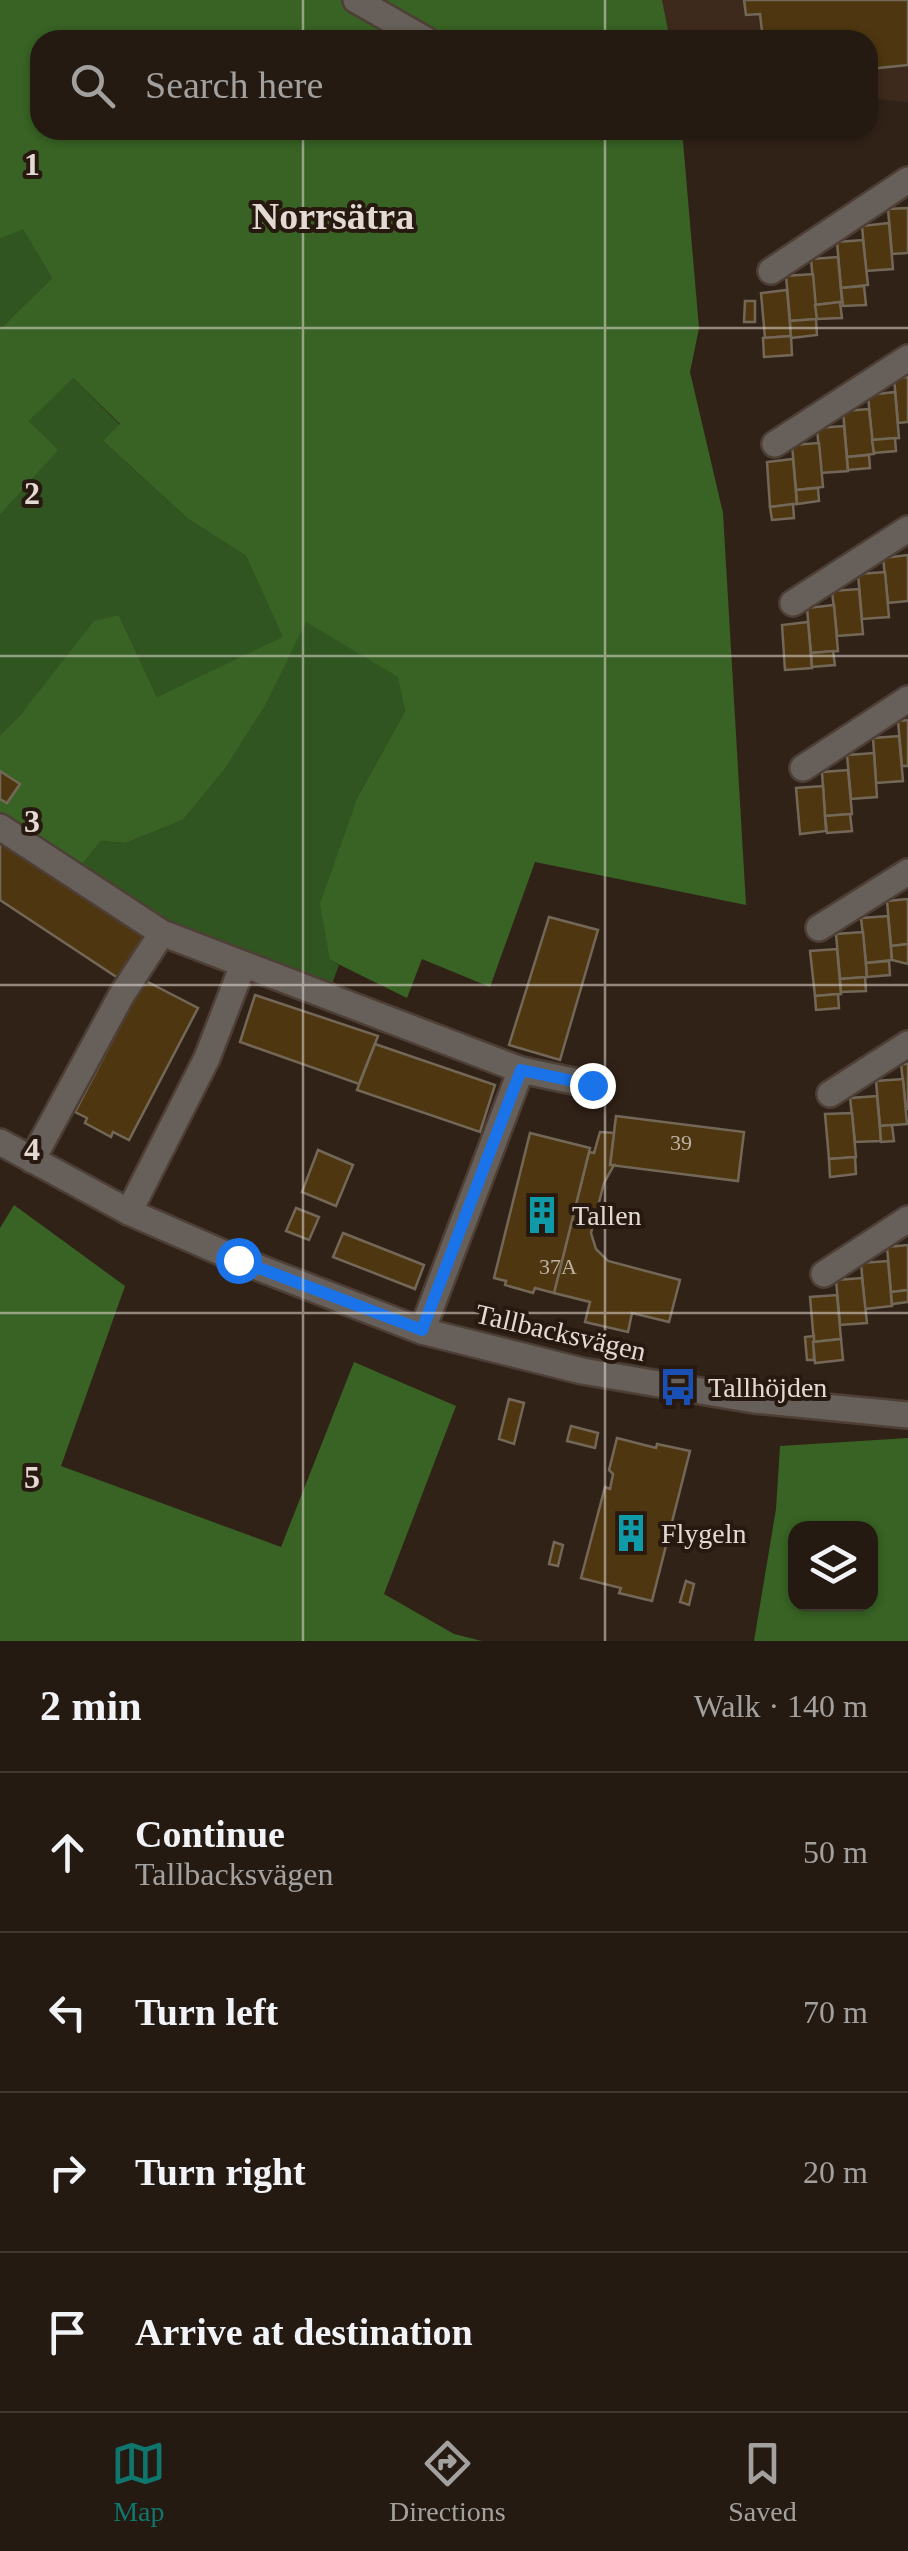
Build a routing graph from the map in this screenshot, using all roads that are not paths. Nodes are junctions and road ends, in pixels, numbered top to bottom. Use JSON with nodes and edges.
{"nodes":[{"id":1,"x":356,"y":0,"type":"edge"},
{"id":2,"x":408,"y":30,"type":"edge"},
{"id":3,"x":908,"y":180,"type":"edge"},
{"id":4,"x":771,"y":271,"type":"dead end"},
{"id":5,"x":908,"y":358,"type":"edge"},
{"id":6,"x":776,"y":444,"type":"dead end"},
{"id":7,"x":908,"y":529,"type":"edge"},
{"id":8,"x":793,"y":602,"type":"dead end"},
{"id":9,"x":908,"y":699,"type":"edge"},
{"id":10,"x":803,"y":768,"type":"dead end"},
{"id":11,"x":0,"y":827,"type":"edge"},
{"id":12,"x":908,"y":872,"type":"edge"},
{"id":13,"x":819,"y":928,"type":"dead end"},
{"id":14,"x":162,"y":933,"type":"junction"},
{"id":15,"x":243,"y":965,"type":"junction"},
{"id":16,"x":908,"y":1044,"type":"edge"},
{"id":17,"x":521,"y":1070,"type":"junction"},
{"id":18,"x":592,"y":1085,"type":"dead end"},
{"id":19,"x":830,"y":1094,"type":"dead end"},
{"id":20,"x":0,"y":1142,"type":"edge"},
{"id":21,"x":32,"y":1160,"type":"junction"},
{"id":22,"x":129,"y":1212,"type":"junction"},
{"id":23,"x":908,"y":1220,"type":"edge"},
{"id":24,"x":824,"y":1274,"type":"dead end"},
{"id":25,"x":422,"y":1330,"type":"junction"},
{"id":26,"x":908,"y":1415,"type":"edge"}],
"edges":[{"from":1,"to":2,"type":"street"},
{"from":3,"to":4,"type":"street"},
{"from":5,"to":6,"type":"street"},
{"from":7,"to":8,"type":"street"},
{"from":9,"to":10,"type":"street"},
{"from":11,"to":14,"type":"street"},
{"from":12,"to":13,"type":"street"},
{"from":14,"to":15,"type":"street"},
{"from":14,"to":21,"type":"street"},
{"from":15,"to":17,"type":"street"},
{"from":15,"to":22,"type":"street"},
{"from":16,"to":19,"type":"street"},
{"from":17,"to":18,"type":"street"},
{"from":17,"to":25,"type":"street"},
{"from":20,"to":21,"type":"street","name":"Tallbacksvägen"},
{"from":21,"to":22,"type":"street","name":"Tallbacksvägen"},
{"from":22,"to":25,"type":"street","name":"Tallbacksvägen"},
{"from":23,"to":24,"type":"street"},
{"from":25,"to":26,"type":"street","name":"Tallbacksvägen"}]}
